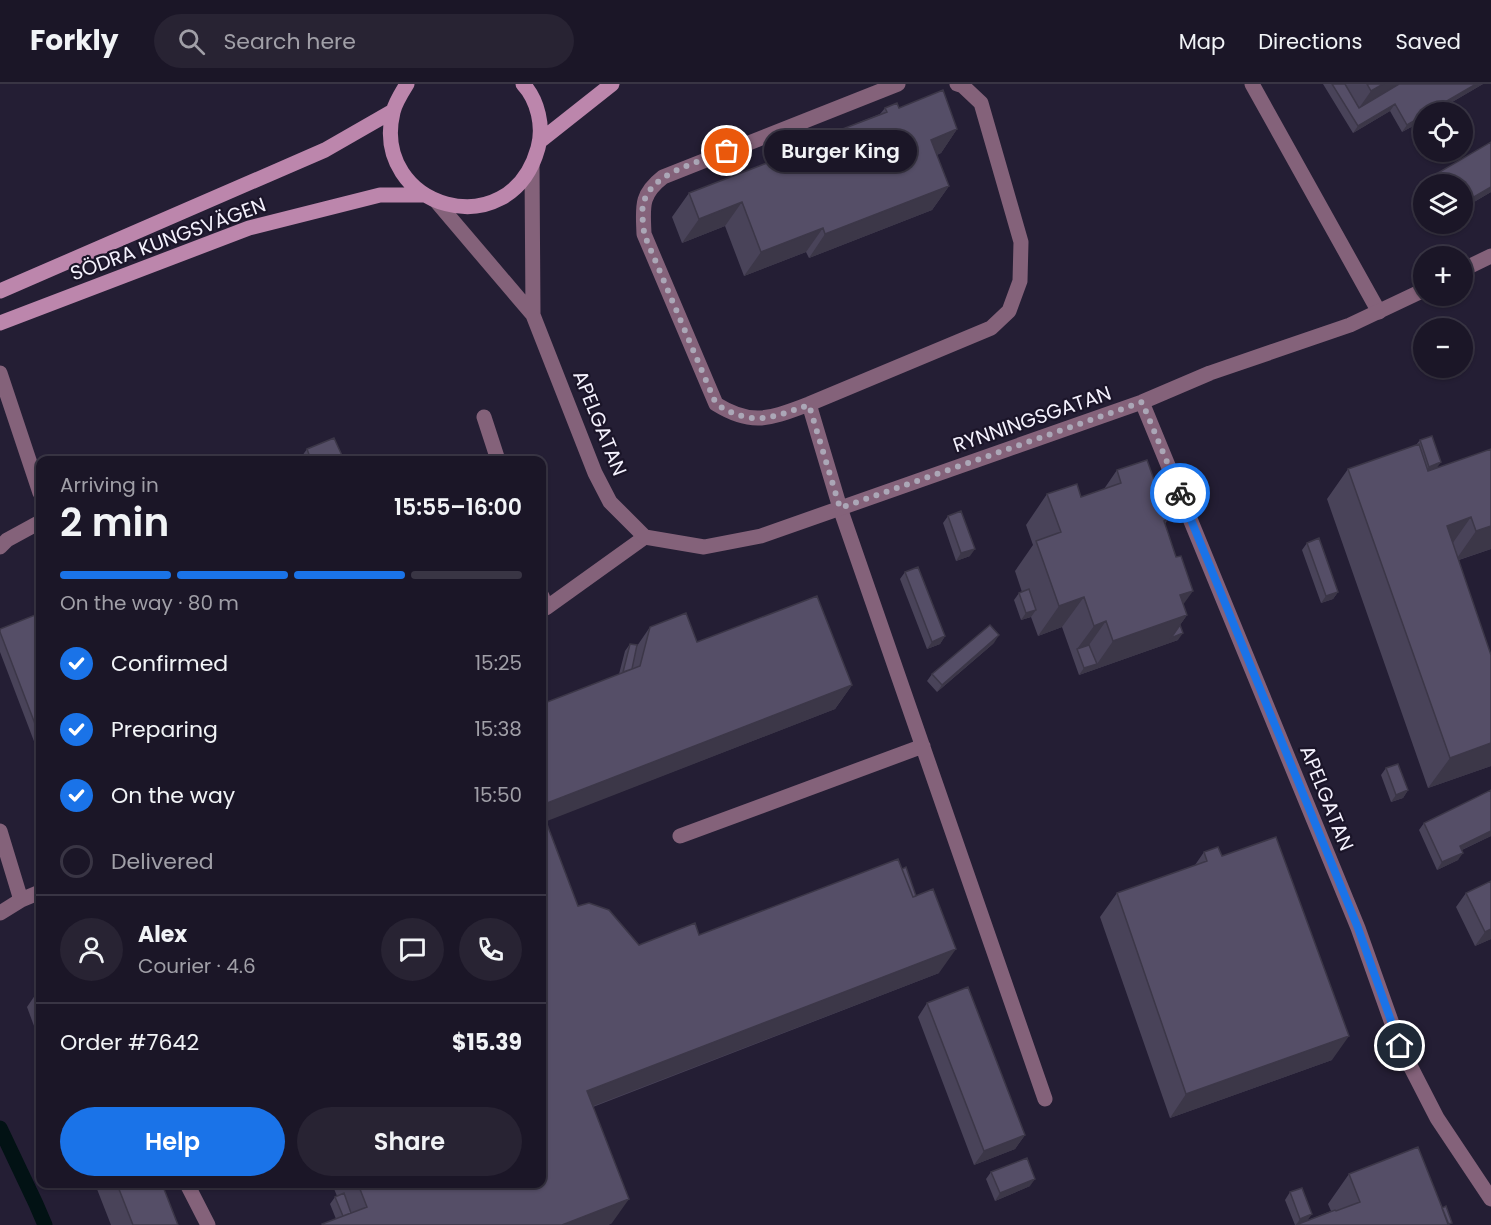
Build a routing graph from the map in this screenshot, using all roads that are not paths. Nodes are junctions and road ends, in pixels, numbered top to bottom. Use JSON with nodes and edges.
{"nodes":[{"id":1,"x":523,"y":84,"type":"edge"},
{"id":2,"x":612,"y":84,"type":"edge"},
{"id":3,"x":898,"y":84,"type":"edge"},
{"id":4,"x":957,"y":84,"type":"edge"},
{"id":5,"x":1252,"y":84,"type":"edge"},
{"id":6,"x":404,"y":86,"type":"edge"},
{"id":7,"x":393,"y":111,"type":"junction"},
{"id":8,"x":540,"y":141,"type":"junction"},
{"id":9,"x":532,"y":166,"type":"junction"},
{"id":10,"x":430,"y":198,"type":"junction"},
{"id":11,"x":1491,"y":256,"type":"edge"},
{"id":12,"x":1473,"y":265,"type":"edge"},
{"id":13,"x":0,"y":291,"type":"edge"},
{"id":14,"x":1413,"y":295,"type":"edge"},
{"id":15,"x":1379,"y":312,"type":"junction"},
{"id":16,"x":533,"y":315,"type":"junction"},
{"id":17,"x":0,"y":324,"type":"edge"},
{"id":18,"x":0,"y":373,"type":"edge"},
{"id":19,"x":1142,"y":402,"type":"junction"},
{"id":20,"x":809,"y":405,"type":"junction"},
{"id":21,"x":484,"y":417,"type":"dead end"},
{"id":22,"x":497,"y":456,"type":"edge"},
{"id":23,"x":36,"y":481,"type":"edge"},
{"id":24,"x":840,"y":508,"type":"junction"},
{"id":25,"x":36,"y":524,"type":"edge"},
{"id":26,"x":645,"y":537,"type":"junction"},
{"id":27,"x":0,"y":547,"type":"edge"},
{"id":28,"x":546,"y":604,"type":"edge"},
{"id":29,"x":923,"y":746,"type":"junction"},
{"id":30,"x":0,"y":831,"type":"edge"},
{"id":31,"x":680,"y":836,"type":"dead end"},
{"id":32,"x":36,"y":894,"type":"edge"},
{"id":33,"x":21,"y":900,"type":"junction"},
{"id":34,"x":0,"y":913,"type":"edge"},
{"id":35,"x":1045,"y":1099,"type":"dead end"},
{"id":36,"x":189,"y":1188,"type":"edge"},
{"id":37,"x":1491,"y":1199,"type":"edge"},
{"id":38,"x":208,"y":1225,"type":"edge"}],
"edges":[{"from":1,"to":8,"type":"main road"},
{"from":2,"to":8,"type":"main road"},
{"from":3,"to":20,"type":"street"},
{"from":4,"to":20,"type":"street"},
{"from":5,"to":15,"type":"street"},
{"from":6,"to":7,"type":"main road"},
{"from":7,"to":10,"type":"main road"},
{"from":7,"to":13,"type":"main road","name":"SÖDRA KUNGSVÄGEN"},
{"from":8,"to":9,"type":"main road"},
{"from":9,"to":10,"type":"main road","name":"SÖDRA KUNGSVÄGEN"},
{"from":9,"to":16,"type":"street","name":"APELGATAN"},
{"from":10,"to":16,"type":"street","name":"APELGATAN"},
{"from":10,"to":17,"type":"main road","name":"SÖDRA KUNGSVÄGEN"},
{"from":11,"to":12,"type":"street"},
{"from":14,"to":15,"type":"street","name":"RYNNINGSGATAN"},
{"from":15,"to":19,"type":"street","name":"RYNNINGSGATAN"},
{"from":16,"to":26,"type":"street","name":"APELGATAN"},
{"from":18,"to":23,"type":"street"},
{"from":19,"to":24,"type":"street","name":"RYNNINGSGATAN"},
{"from":19,"to":37,"type":"street","name":"APELGATAN"},
{"from":20,"to":24,"type":"street"},
{"from":21,"to":22,"type":"street"},
{"from":24,"to":26,"type":"street","name":"RYNNINGSGATAN"},
{"from":24,"to":29,"type":"street"},
{"from":25,"to":27,"type":"street"},
{"from":26,"to":28,"type":"street"},
{"from":29,"to":31,"type":"street"},
{"from":29,"to":35,"type":"street"},
{"from":30,"to":33,"type":"street"},
{"from":32,"to":33,"type":"street"},
{"from":33,"to":34,"type":"street"},
{"from":36,"to":38,"type":"street"}]}
